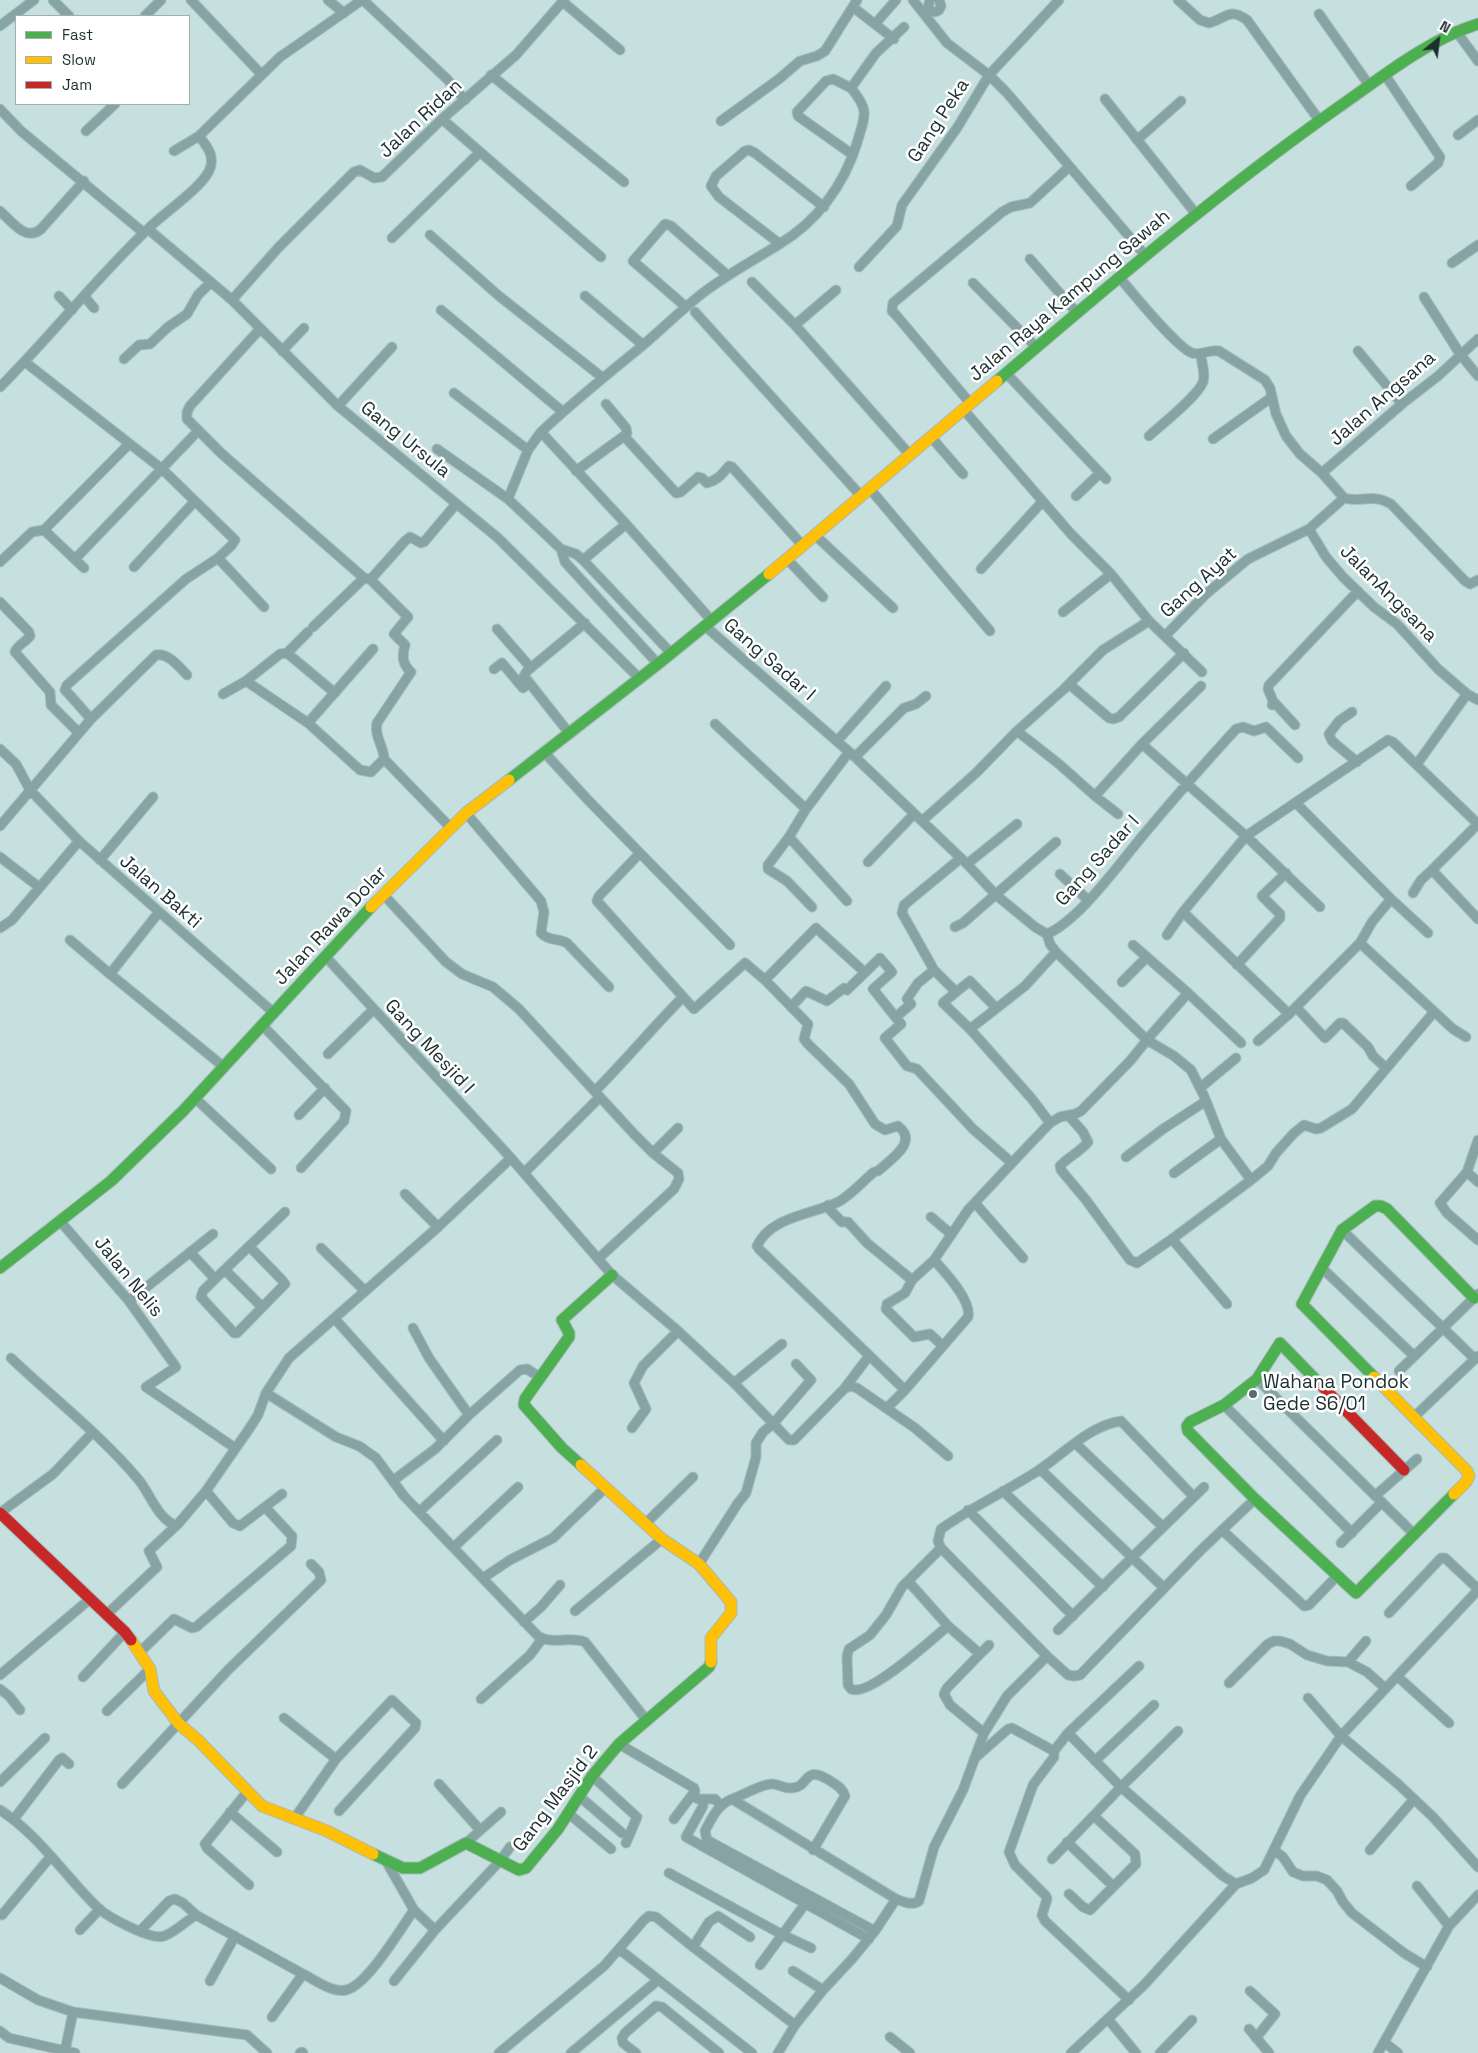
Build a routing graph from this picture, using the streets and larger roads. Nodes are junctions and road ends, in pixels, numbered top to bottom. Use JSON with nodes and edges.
{"nodes":[{"id":1,"x":34,"y":0,"type":"edge"},
{"id":2,"x":53,"y":0,"type":"edge"},
{"id":3,"x":161,"y":0,"type":"edge"},
{"id":4,"x":190,"y":0,"type":"edge"},
{"id":5,"x":328,"y":0,"type":"edge"},
{"id":6,"x":363,"y":0,"type":"edge"},
{"id":7,"x":857,"y":0,"type":"edge"},
{"id":8,"x":896,"y":0,"type":"edge"},
{"id":9,"x":912,"y":0,"type":"edge"},
{"id":10,"x":1059,"y":0,"type":"edge"},
{"id":11,"x":1178,"y":0,"type":"edge"},
{"id":12,"x":563,"y":1,"type":"edge"},
{"id":13,"x":940,"y":1,"type":"edge"},
{"id":14,"x":927,"y":8,"type":"edge"},
{"id":15,"x":858,"y":11,"type":"dead end"},
{"id":16,"x":344,"y":13,"type":"junction"},
{"id":17,"x":1319,"y":14,"type":"dead end"},
{"id":18,"x":68,"y":15,"type":"edge"},
{"id":19,"x":146,"y":15,"type":"edge"},
{"id":20,"x":875,"y":24,"type":"junction"},
{"id":21,"x":1478,"y":24,"type":"edge"},
{"id":22,"x":0,"y":26,"type":"edge"},
{"id":23,"x":904,"y":27,"type":"dead end"},
{"id":24,"x":1456,"y":31,"type":"junction"},
{"id":25,"x":894,"y":38,"type":"junction"},
{"id":26,"x":620,"y":50,"type":"dead end"},
{"id":27,"x":1478,"y":61,"type":"edge"},
{"id":28,"x":262,"y":74,"type":"junction"},
{"id":29,"x":1385,"y":74,"type":"junction"},
{"id":30,"x":492,"y":75,"type":"junction"},
{"id":31,"x":989,"y":75,"type":"junction"},
{"id":32,"x":1369,"y":85,"type":"junction"},
{"id":33,"x":851,"y":88,"type":"junction"},
{"id":34,"x":465,"y":100,"type":"junction"},
{"id":35,"x":1105,"y":100,"type":"dead end"},
{"id":36,"x":1181,"y":101,"type":"dead end"},
{"id":37,"x":114,"y":105,"type":"edge"},
{"id":38,"x":0,"y":109,"type":"edge"},
{"id":39,"x":442,"y":118,"type":"junction"},
{"id":40,"x":1319,"y":120,"type":"junction"},
{"id":41,"x":1478,"y":120,"type":"edge"},
{"id":42,"x":722,"y":121,"type":"dead end"},
{"id":43,"x":86,"y":131,"type":"dead end"},
{"id":44,"x":1458,"y":135,"type":"dead end"},
{"id":45,"x":199,"y":136,"type":"junction"},
{"id":46,"x":1137,"y":140,"type":"junction"},
{"id":47,"x":174,"y":151,"type":"dead end"},
{"id":48,"x":480,"y":152,"type":"junction"},
{"id":49,"x":853,"y":155,"type":"junction"},
{"id":50,"x":1069,"y":166,"type":"junction"},
{"id":51,"x":84,"y":181,"type":"junction"},
{"id":52,"x":624,"y":182,"type":"dead end"},
{"id":53,"x":1411,"y":186,"type":"dead end"},
{"id":54,"x":824,"y":207,"type":"junction"},
{"id":55,"x":0,"y":212,"type":"edge"},
{"id":56,"x":1196,"y":214,"type":"junction"},
{"id":57,"x":146,"y":231,"type":"junction"},
{"id":58,"x":430,"y":235,"type":"dead end"},
{"id":59,"x":392,"y":238,"type":"dead end"},
{"id":60,"x":780,"y":244,"type":"junction"},
{"id":61,"x":1478,"y":245,"type":"edge"},
{"id":62,"x":1145,"y":255,"type":"junction"},
{"id":63,"x":601,"y":257,"type":"dead end"},
{"id":64,"x":1030,"y":259,"type":"dead end"},
{"id":65,"x":1452,"y":264,"type":"dead end"},
{"id":66,"x":859,"y":267,"type":"dead end"},
{"id":67,"x":727,"y":275,"type":"junction"},
{"id":68,"x":1119,"y":277,"type":"junction"},
{"id":69,"x":211,"y":282,"type":"junction"},
{"id":70,"x":752,"y":282,"type":"dead end"},
{"id":71,"x":973,"y":283,"type":"dead end"},
{"id":72,"x":836,"y":290,"type":"dead end"},
{"id":73,"x":59,"y":296,"type":"dead end"},
{"id":74,"x":84,"y":296,"type":"junction"},
{"id":75,"x":585,"y":296,"type":"dead end"},
{"id":76,"x":1424,"y":297,"type":"dead end"},
{"id":77,"x":232,"y":300,"type":"junction"},
{"id":78,"x":686,"y":307,"type":"junction"},
{"id":79,"x":94,"y":308,"type":"dead end"},
{"id":80,"x":72,"y":310,"type":"junction"},
{"id":81,"x":441,"y":310,"type":"dead end"},
{"id":82,"x":695,"y":312,"type":"dead end"},
{"id":83,"x":1077,"y":312,"type":"junction"},
{"id":84,"x":795,"y":325,"type":"junction"},
{"id":85,"x":304,"y":328,"type":"dead end"},
{"id":86,"x":260,"y":329,"type":"junction"},
{"id":87,"x":1478,"y":339,"type":"edge"},
{"id":88,"x":643,"y":345,"type":"junction"},
{"id":89,"x":392,"y":347,"type":"dead end"},
{"id":90,"x":1036,"y":347,"type":"junction"},
{"id":91,"x":282,"y":351,"type":"junction"},
{"id":92,"x":1358,"y":351,"type":"dead end"},
{"id":93,"x":1201,"y":354,"type":"junction"},
{"id":94,"x":1460,"y":354,"type":"junction"},
{"id":95,"x":124,"y":359,"type":"dead end"},
{"id":96,"x":25,"y":362,"type":"junction"},
{"id":97,"x":1006,"y":373,"type":"junction"},
{"id":98,"x":1478,"y":376,"type":"edge"},
{"id":99,"x":603,"y":378,"type":"junction"},
{"id":100,"x":0,"y":387,"type":"edge"},
{"id":101,"x":454,"y":393,"type":"dead end"},
{"id":102,"x":1272,"y":397,"type":"junction"},
{"id":103,"x":606,"y":404,"type":"dead end"},
{"id":104,"x":1402,"y":404,"type":"junction"},
{"id":105,"x":338,"y":406,"type":"junction"},
{"id":106,"x":967,"y":406,"type":"junction"},
{"id":107,"x":563,"y":412,"type":"junction"},
{"id":108,"x":198,"y":431,"type":"junction"},
{"id":109,"x":541,"y":432,"type":"junction"},
{"id":110,"x":624,"y":436,"type":"junction"},
{"id":111,"x":1150,"y":436,"type":"dead end"},
{"id":112,"x":930,"y":437,"type":"junction"},
{"id":113,"x":1214,"y":439,"type":"dead end"},
{"id":114,"x":129,"y":444,"type":"junction"},
{"id":115,"x":437,"y":449,"type":"dead end"},
{"id":116,"x":528,"y":450,"type":"junction"},
{"id":117,"x":910,"y":455,"type":"junction"},
{"id":118,"x":162,"y":469,"type":"junction"},
{"id":119,"x":576,"y":471,"type":"junction"},
{"id":120,"x":1322,"y":473,"type":"junction"},
{"id":121,"x":963,"y":474,"type":"dead end"},
{"id":122,"x":866,"y":492,"type":"junction"},
{"id":123,"x":1076,"y":496,"type":"dead end"},
{"id":124,"x":1344,"y":498,"type":"junction"},
{"id":125,"x":508,"y":499,"type":"junction"},
{"id":126,"x":195,"y":501,"type":"junction"},
{"id":127,"x":1042,"y":502,"type":"junction"},
{"id":128,"x":456,"y":504,"type":"junction"},
{"id":129,"x":626,"y":524,"type":"junction"},
{"id":130,"x":1309,"y":529,"type":"junction"},
{"id":131,"x":44,"y":530,"type":"junction"},
{"id":132,"x":815,"y":535,"type":"junction"},
{"id":133,"x":803,"y":546,"type":"junction"},
{"id":134,"x":561,"y":548,"type":"junction"},
{"id":135,"x":76,"y":558,"type":"junction"},
{"id":136,"x":218,"y":558,"type":"junction"},
{"id":137,"x":788,"y":559,"type":"junction"},
{"id":138,"x":583,"y":560,"type":"junction"},
{"id":139,"x":0,"y":562,"type":"edge"},
{"id":140,"x":84,"y":568,"type":"dead end"},
{"id":141,"x":134,"y":568,"type":"dead end"},
{"id":142,"x":981,"y":569,"type":"dead end"},
{"id":143,"x":1111,"y":574,"type":"junction"},
{"id":144,"x":367,"y":579,"type":"junction"},
{"id":145,"x":1478,"y":580,"type":"edge"},
{"id":146,"x":1358,"y":591,"type":"junction"},
{"id":147,"x":823,"y":597,"type":"dead end"},
{"id":148,"x":0,"y":602,"type":"edge"},
{"id":149,"x":264,"y":608,"type":"dead end"},
{"id":150,"x":893,"y":608,"type":"dead end"},
{"id":151,"x":1063,"y":612,"type":"dead end"},
{"id":152,"x":1149,"y":621,"type":"junction"},
{"id":153,"x":585,"y":622,"type":"junction"},
{"id":154,"x":708,"y":623,"type":"junction"},
{"id":155,"x":497,"y":629,"type":"dead end"},
{"id":156,"x":990,"y":631,"type":"dead end"},
{"id":157,"x":1166,"y":636,"type":"junction"},
{"id":158,"x":373,"y":649,"type":"dead end"},
{"id":159,"x":287,"y":653,"type":"junction"},
{"id":160,"x":671,"y":653,"type":"junction"},
{"id":161,"x":1184,"y":653,"type":"junction"},
{"id":162,"x":658,"y":664,"type":"junction"},
{"id":163,"x":531,"y":668,"type":"junction"},
{"id":164,"x":494,"y":669,"type":"dead end"},
{"id":165,"x":1202,"y":672,"type":"dead end"},
{"id":166,"x":187,"y":675,"type":"dead end"},
{"id":167,"x":640,"y":678,"type":"junction"},
{"id":168,"x":246,"y":681,"type":"junction"},
{"id":169,"x":529,"y":683,"type":"junction"},
{"id":170,"x":1069,"y":684,"type":"junction"},
{"id":171,"x":886,"y":686,"type":"dead end"},
{"id":172,"x":1201,"y":686,"type":"dead end"},
{"id":173,"x":335,"y":693,"type":"junction"},
{"id":174,"x":223,"y":694,"type":"dead end"},
{"id":175,"x":1467,"y":694,"type":"junction"},
{"id":176,"x":926,"y":696,"type":"dead end"},
{"id":177,"x":1478,"y":700,"type":"edge"},
{"id":178,"x":1352,"y":712,"type":"dead end"},
{"id":179,"x":91,"y":719,"type":"junction"},
{"id":180,"x":308,"y":724,"type":"junction"},
{"id":181,"x":715,"y":724,"type":"dead end"},
{"id":182,"x":1295,"y":725,"type":"dead end"},
{"id":183,"x":1017,"y":731,"type":"junction"},
{"id":184,"x":79,"y":733,"type":"junction"},
{"id":185,"x":569,"y":733,"type":"junction"},
{"id":186,"x":837,"y":742,"type":"junction"},
{"id":187,"x":1142,"y":744,"type":"junction"},
{"id":188,"x":0,"y":749,"type":"edge"},
{"id":189,"x":544,"y":752,"type":"junction"},
{"id":190,"x":852,"y":754,"type":"junction"},
{"id":191,"x":1298,"y":758,"type":"dead end"},
{"id":192,"x":384,"y":759,"type":"junction"},
{"id":193,"x":1357,"y":762,"type":"junction"},
{"id":194,"x":1418,"y":764,"type":"junction"},
{"id":195,"x":1187,"y":784,"type":"junction"},
{"id":196,"x":30,"y":790,"type":"junction"},
{"id":197,"x":1095,"y":796,"type":"junction"},
{"id":198,"x":153,"y":797,"type":"dead end"},
{"id":199,"x":1296,"y":803,"type":"junction"},
{"id":200,"x":806,"y":808,"type":"junction"},
{"id":201,"x":466,"y":813,"type":"junction"},
{"id":202,"x":914,"y":814,"type":"junction"},
{"id":203,"x":1118,"y":814,"type":"dead end"},
{"id":204,"x":922,"y":821,"type":"junction"},
{"id":205,"x":1017,"y":824,"type":"dead end"},
{"id":206,"x":1478,"y":824,"type":"edge"},
{"id":207,"x":0,"y":826,"type":"edge"},
{"id":208,"x":450,"y":827,"type":"junction"},
{"id":209,"x":1246,"y":836,"type":"junction"},
{"id":210,"x":789,"y":837,"type":"junction"},
{"id":211,"x":79,"y":841,"type":"junction"},
{"id":212,"x":1056,"y":842,"type":"dead end"},
{"id":213,"x":640,"y":853,"type":"junction"},
{"id":214,"x":0,"y":857,"type":"edge"},
{"id":215,"x":100,"y":860,"type":"junction"},
{"id":216,"x":964,"y":861,"type":"junction"},
{"id":217,"x":868,"y":862,"type":"dead end"},
{"id":218,"x":1432,"y":870,"type":"junction"},
{"id":219,"x":1286,"y":872,"type":"junction"},
{"id":220,"x":1060,"y":874,"type":"dead end"},
{"id":221,"x":39,"y":887,"type":"junction"},
{"id":222,"x":1413,"y":893,"type":"dead end"},
{"id":223,"x":383,"y":894,"type":"junction"},
{"id":224,"x":996,"y":895,"type":"junction"},
{"id":225,"x":1391,"y":899,"type":"junction"},
{"id":226,"x":1088,"y":900,"type":"junction"},
{"id":227,"x":847,"y":902,"type":"dead end"},
{"id":228,"x":812,"y":906,"type":"dead end"},
{"id":229,"x":1320,"y":907,"type":"dead end"},
{"id":230,"x":159,"y":912,"type":"junction"},
{"id":231,"x":1183,"y":912,"type":"junction"},
{"id":232,"x":1478,"y":919,"type":"edge"},
{"id":233,"x":956,"y":927,"type":"dead end"},
{"id":234,"x":0,"y":928,"type":"edge"},
{"id":235,"x":1428,"y":933,"type":"dead end"},
{"id":236,"x":1047,"y":934,"type":"junction"},
{"id":237,"x":1167,"y":935,"type":"dead end"},
{"id":238,"x":70,"y":940,"type":"dead end"},
{"id":239,"x":1360,"y":943,"type":"junction"},
{"id":240,"x":730,"y":945,"type":"dead end"},
{"id":241,"x":1133,"y":945,"type":"dead end"},
{"id":242,"x":1056,"y":952,"type":"junction"},
{"id":243,"x":325,"y":956,"type":"junction"},
{"id":244,"x":1147,"y":957,"type":"junction"},
{"id":245,"x":1237,"y":964,"type":"junction"},
{"id":246,"x":860,"y":968,"type":"dead end"},
{"id":247,"x":934,"y":970,"type":"junction"},
{"id":248,"x":110,"y":974,"type":"junction"},
{"id":249,"x":765,"y":980,"type":"junction"},
{"id":250,"x":1122,"y":982,"type":"dead end"},
{"id":251,"x":608,"y":988,"type":"dead end"},
{"id":252,"x":956,"y":992,"type":"junction"},
{"id":253,"x":1188,"y":993,"type":"junction"},
{"id":254,"x":683,"y":997,"type":"junction"},
{"id":255,"x":791,"y":1007,"type":"junction"},
{"id":256,"x":996,"y":1008,"type":"junction"},
{"id":257,"x":373,"y":1010,"type":"junction"},
{"id":258,"x":1293,"y":1011,"type":"junction"},
{"id":259,"x":1434,"y":1012,"type":"junction"},
{"id":260,"x":274,"y":1013,"type":"junction"},
{"id":261,"x":896,"y":1017,"type":"junction"},
{"id":262,"x":262,"y":1025,"type":"junction"},
{"id":263,"x":970,"y":1029,"type":"junction"},
{"id":264,"x":1466,"y":1037,"type":"dead end"},
{"id":265,"x":1147,"y":1040,"type":"junction"},
{"id":266,"x":1258,"y":1041,"type":"dead end"},
{"id":267,"x":1241,"y":1042,"type":"dead end"},
{"id":268,"x":328,"y":1054,"type":"dead end"},
{"id":269,"x":1236,"y":1058,"type":"dead end"},
{"id":270,"x":224,"y":1067,"type":"junction"},
{"id":271,"x":1386,"y":1068,"type":"junction"},
{"id":272,"x":325,"y":1088,"type":"junction"},
{"id":273,"x":1200,"y":1088,"type":"junction"},
{"id":274,"x":598,"y":1094,"type":"junction"},
{"id":275,"x":196,"y":1098,"type":"junction"},
{"id":276,"x":1206,"y":1101,"type":"junction"},
{"id":277,"x":299,"y":1115,"type":"dead end"},
{"id":278,"x":1069,"y":1116,"type":"junction"},
{"id":279,"x":1050,"y":1124,"type":"junction"},
{"id":280,"x":678,"y":1128,"type":"dead end"},
{"id":281,"x":1221,"y":1139,"type":"junction"},
{"id":282,"x":1478,"y":1140,"type":"edge"},
{"id":283,"x":653,"y":1153,"type":"junction"},
{"id":284,"x":1126,"y":1157,"type":"dead end"},
{"id":285,"x":511,"y":1158,"type":"junction"},
{"id":286,"x":1012,"y":1163,"type":"junction"},
{"id":287,"x":302,"y":1168,"type":"dead end"},
{"id":288,"x":271,"y":1169,"type":"dead end"},
{"id":289,"x":1467,"y":1172,"type":"junction"},
{"id":290,"x":524,"y":1173,"type":"junction"},
{"id":291,"x":1174,"y":1173,"type":"dead end"},
{"id":292,"x":1250,"y":1180,"type":"junction"},
{"id":293,"x":1478,"y":1182,"type":"edge"},
{"id":294,"x":405,"y":1194,"type":"dead end"},
{"id":295,"x":975,"y":1203,"type":"junction"},
{"id":296,"x":828,"y":1206,"type":"junction"},
{"id":297,"x":285,"y":1212,"type":"dead end"},
{"id":298,"x":931,"y":1217,"type":"dead end"},
{"id":299,"x":60,"y":1221,"type":"junction"},
{"id":300,"x":438,"y":1227,"type":"junction"},
{"id":301,"x":1342,"y":1230,"type":"junction"},
{"id":302,"x":213,"y":1234,"type":"dead end"},
{"id":303,"x":951,"y":1234,"type":"junction"},
{"id":304,"x":1172,"y":1239,"type":"junction"},
{"id":305,"x":1478,"y":1240,"type":"edge"},
{"id":306,"x":250,"y":1246,"type":"junction"},
{"id":307,"x":321,"y":1248,"type":"dead end"},
{"id":308,"x":190,"y":1252,"type":"junction"},
{"id":309,"x":1023,"y":1258,"type":"dead end"},
{"id":310,"x":598,"y":1259,"type":"junction"},
{"id":311,"x":934,"y":1260,"type":"junction"},
{"id":312,"x":0,"y":1268,"type":"edge"},
{"id":313,"x":1322,"y":1268,"type":"junction"},
{"id":314,"x":225,"y":1270,"type":"junction"},
{"id":315,"x":612,"y":1275,"type":"junction"},
{"id":316,"x":216,"y":1279,"type":"junction"},
{"id":317,"x":912,"y":1280,"type":"junction"},
{"id":318,"x":365,"y":1291,"type":"junction"},
{"id":319,"x":1476,"y":1296,"type":"edge"},
{"id":320,"x":129,"y":1301,"type":"junction"},
{"id":321,"x":1227,"y":1304,"type":"dead end"},
{"id":322,"x":262,"y":1307,"type":"junction"},
{"id":323,"x":335,"y":1319,"type":"junction"},
{"id":324,"x":413,"y":1328,"type":"dead end"},
{"id":325,"x":1442,"y":1328,"type":"junction"},
{"id":326,"x":678,"y":1331,"type":"junction"},
{"id":327,"x":782,"y":1344,"type":"dead end"},
{"id":328,"x":943,"y":1346,"type":"junction"},
{"id":329,"x":870,"y":1356,"type":"junction"},
{"id":330,"x":1414,"y":1356,"type":"junction"},
{"id":331,"x":11,"y":1358,"type":"dead end"},
{"id":332,"x":1476,"y":1358,"type":"edge"},
{"id":333,"x":796,"y":1364,"type":"dead end"},
{"id":334,"x":1399,"y":1371,"type":"dead end"},
{"id":335,"x":541,"y":1378,"type":"junction"},
{"id":336,"x":1257,"y":1379,"type":"junction"},
{"id":337,"x":734,"y":1383,"type":"junction"},
{"id":338,"x":844,"y":1389,"type":"junction"},
{"id":339,"x":905,"y":1390,"type":"junction"},
{"id":340,"x":266,"y":1393,"type":"junction"},
{"id":341,"x":1224,"y":1405,"type":"junction"},
{"id":342,"x":887,"y":1408,"type":"junction"},
{"id":343,"x":469,"y":1415,"type":"junction"},
{"id":344,"x":1413,"y":1418,"type":"junction"},
{"id":345,"x":773,"y":1424,"type":"junction"},
{"id":346,"x":632,"y":1428,"type":"dead end"},
{"id":347,"x":92,"y":1433,"type":"junction"},
{"id":348,"x":497,"y":1440,"type":"dead end"},
{"id":349,"x":444,"y":1441,"type":"junction"},
{"id":350,"x":1075,"y":1442,"type":"junction"},
{"id":351,"x":235,"y":1448,"type":"junction"},
{"id":352,"x":948,"y":1456,"type":"dead end"},
{"id":353,"x":1417,"y":1460,"type":"dead end"},
{"id":354,"x":1040,"y":1469,"type":"junction"},
{"id":355,"x":1404,"y":1470,"type":"junction"},
{"id":356,"x":693,"y":1477,"type":"dead end"},
{"id":357,"x":394,"y":1480,"type":"junction"},
{"id":358,"x":518,"y":1487,"type":"dead end"},
{"id":359,"x":1204,"y":1487,"type":"dead end"},
{"id":360,"x":605,"y":1488,"type":"junction"},
{"id":361,"x":206,"y":1491,"type":"junction"},
{"id":362,"x":1002,"y":1492,"type":"junction"},
{"id":363,"x":282,"y":1494,"type":"dead end"},
{"id":364,"x":1193,"y":1496,"type":"junction"},
{"id":365,"x":1255,"y":1499,"type":"junction"},
{"id":366,"x":1378,"y":1499,"type":"junction"},
{"id":367,"x":265,"y":1508,"type":"junction"},
{"id":368,"x":968,"y":1510,"type":"junction"},
{"id":369,"x":420,"y":1511,"type":"junction"},
{"id":370,"x":0,"y":1512,"type":"edge"},
{"id":371,"x":645,"y":1524,"type":"junction"},
{"id":372,"x":176,"y":1525,"type":"junction"},
{"id":373,"x":1162,"y":1526,"type":"junction"},
{"id":374,"x":1222,"y":1530,"type":"junction"},
{"id":375,"x":1352,"y":1533,"type":"junction"},
{"id":376,"x":1414,"y":1534,"type":"junction"},
{"id":377,"x":662,"y":1539,"type":"junction"},
{"id":378,"x":1342,"y":1544,"type":"dead end"},
{"id":379,"x":454,"y":1547,"type":"junction"},
{"id":380,"x":941,"y":1548,"type":"junction"},
{"id":381,"x":1132,"y":1558,"type":"junction"},
{"id":382,"x":311,"y":1564,"type":"dead end"},
{"id":383,"x":699,"y":1564,"type":"junction"},
{"id":384,"x":1337,"y":1576,"type":"junction"},
{"id":385,"x":483,"y":1578,"type":"junction"},
{"id":386,"x":908,"y":1581,"type":"junction"},
{"id":387,"x":560,"y":1585,"type":"dead end"},
{"id":388,"x":1103,"y":1587,"type":"junction"},
{"id":389,"x":1164,"y":1588,"type":"junction"},
{"id":390,"x":1478,"y":1590,"type":"edge"},
{"id":391,"x":90,"y":1599,"type":"junction"},
{"id":392,"x":575,"y":1611,"type":"dead end"},
{"id":393,"x":1389,"y":1613,"type":"dead end"},
{"id":394,"x":106,"y":1614,"type":"junction"},
{"id":395,"x":1073,"y":1616,"type":"junction"},
{"id":396,"x":524,"y":1622,"type":"junction"},
{"id":397,"x":948,"y":1626,"type":"junction"},
{"id":398,"x":1058,"y":1630,"type":"dead end"},
{"id":399,"x":125,"y":1632,"type":"junction"},
{"id":400,"x":542,"y":1639,"type":"junction"},
{"id":401,"x":1366,"y":1641,"type":"dead end"},
{"id":402,"x":989,"y":1645,"type":"dead end"},
{"id":403,"x":140,"y":1652,"type":"junction"},
{"id":404,"x":980,"y":1654,"type":"junction"},
{"id":405,"x":1047,"y":1656,"type":"junction"},
{"id":406,"x":1348,"y":1662,"type":"junction"},
{"id":407,"x":1139,"y":1666,"type":"dead end"},
{"id":408,"x":150,"y":1669,"type":"junction"},
{"id":409,"x":0,"y":1675,"type":"edge"},
{"id":410,"x":1397,"y":1676,"type":"junction"},
{"id":411,"x":82,"y":1677,"type":"dead end"},
{"id":412,"x":1229,"y":1682,"type":"dead end"},
{"id":413,"x":1385,"y":1688,"type":"junction"},
{"id":414,"x":0,"y":1689,"type":"edge"},
{"id":415,"x":1308,"y":1698,"type":"dead end"},
{"id":416,"x":481,"y":1699,"type":"dead end"},
{"id":417,"x":1154,"y":1705,"type":"dead end"},
{"id":418,"x":20,"y":1710,"type":"dead end"},
{"id":419,"x":107,"y":1711,"type":"dead end"},
{"id":420,"x":284,"y":1718,"type":"dead end"},
{"id":421,"x":647,"y":1721,"type":"junction"},
{"id":422,"x":1449,"y":1723,"type":"dead end"},
{"id":423,"x":179,"y":1724,"type":"junction"},
{"id":424,"x":1178,"y":1731,"type":"dead end"},
{"id":425,"x":984,"y":1733,"type":"junction"},
{"id":426,"x":1068,"y":1733,"type":"junction"},
{"id":427,"x":1341,"y":1736,"type":"junction"},
{"id":428,"x":45,"y":1738,"type":"dead end"},
{"id":429,"x":619,"y":1744,"type":"junction"},
{"id":430,"x":1054,"y":1751,"type":"junction"},
{"id":431,"x":336,"y":1759,"type":"junction"},
{"id":432,"x":973,"y":1761,"type":"junction"},
{"id":433,"x":1095,"y":1761,"type":"junction"},
{"id":434,"x":70,"y":1764,"type":"dead end"},
{"id":435,"x":592,"y":1776,"type":"junction"},
{"id":436,"x":0,"y":1782,"type":"edge"},
{"id":437,"x":122,"y":1784,"type":"dead end"},
{"id":438,"x":439,"y":1784,"type":"dead end"},
{"id":439,"x":1121,"y":1787,"type":"junction"},
{"id":440,"x":247,"y":1792,"type":"junction"},
{"id":441,"x":580,"y":1796,"type":"junction"},
{"id":442,"x":693,"y":1796,"type":"junction"},
{"id":443,"x":732,"y":1799,"type":"junction"},
{"id":444,"x":1414,"y":1799,"type":"junction"},
{"id":445,"x":720,"y":1805,"type":"junction"},
{"id":446,"x":703,"y":1806,"type":"dead end"},
{"id":447,"x":0,"y":1810,"type":"edge"},
{"id":448,"x":339,"y":1811,"type":"dead end"},
{"id":449,"x":230,"y":1812,"type":"junction"},
{"id":450,"x":501,"y":1812,"type":"dead end"},
{"id":451,"x":568,"y":1813,"type":"junction"},
{"id":452,"x":1094,"y":1816,"type":"junction"},
{"id":453,"x":14,"y":1819,"type":"junction"},
{"id":454,"x":294,"y":1819,"type":"junction"},
{"id":455,"x":674,"y":1819,"type":"dead end"},
{"id":456,"x":480,"y":1830,"type":"junction"},
{"id":457,"x":622,"y":1833,"type":"dead end"},
{"id":458,"x":1067,"y":1842,"type":"junction"},
{"id":459,"x":466,"y":1843,"type":"junction"},
{"id":460,"x":626,"y":1843,"type":"dead end"},
{"id":461,"x":510,"y":1847,"type":"dead end"},
{"id":462,"x":610,"y":1849,"type":"dead end"},
{"id":463,"x":813,"y":1850,"type":"junction"},
{"id":464,"x":1274,"y":1850,"type":"junction"},
{"id":465,"x":1370,"y":1850,"type":"dead end"},
{"id":466,"x":277,"y":1852,"type":"dead end"},
{"id":467,"x":51,"y":1856,"type":"junction"},
{"id":468,"x":1052,"y":1859,"type":"dead end"},
{"id":469,"x":386,"y":1861,"type":"junction"},
{"id":470,"x":500,"y":1861,"type":"junction"},
{"id":471,"x":1478,"y":1867,"type":"edge"},
{"id":472,"x":669,"y":1873,"type":"dead end"},
{"id":473,"x":1236,"y":1884,"type":"junction"},
{"id":474,"x":249,"y":1885,"type":"dead end"},
{"id":475,"x":1113,"y":1886,"type":"junction"},
{"id":476,"x":1417,"y":1886,"type":"dead end"},
{"id":477,"x":1069,"y":1894,"type":"dead end"},
{"id":478,"x":1478,"y":1895,"type":"edge"},
{"id":479,"x":904,"y":1902,"type":"junction"},
{"id":480,"x":805,"y":1904,"type":"junction"},
{"id":481,"x":100,"y":1909,"type":"junction"},
{"id":482,"x":414,"y":1910,"type":"junction"},
{"id":483,"x":2,"y":1915,"type":"dead end"},
{"id":484,"x":196,"y":1915,"type":"junction"},
{"id":485,"x":1449,"y":1926,"type":"junction"},
{"id":486,"x":80,"y":1930,"type":"dead end"},
{"id":487,"x":435,"y":1930,"type":"junction"},
{"id":488,"x":875,"y":1931,"type":"junction"},
{"id":489,"x":140,"y":1932,"type":"junction"},
{"id":490,"x":783,"y":1935,"type":"junction"},
{"id":491,"x":235,"y":1936,"type":"junction"},
{"id":492,"x":750,"y":1937,"type":"dead end"},
{"id":493,"x":869,"y":1939,"type":"junction"},
{"id":494,"x":693,"y":1947,"type":"junction"},
{"id":495,"x":811,"y":1948,"type":"dead end"},
{"id":496,"x":619,"y":1949,"type":"junction"},
{"id":497,"x":760,"y":1965,"type":"dead end"},
{"id":498,"x":1427,"y":1967,"type":"junction"},
{"id":499,"x":793,"y":1971,"type":"dead end"},
{"id":500,"x":303,"y":1974,"type":"junction"},
{"id":501,"x":0,"y":1978,"type":"edge"},
{"id":502,"x":658,"y":1980,"type":"junction"},
{"id":503,"x":394,"y":1981,"type":"dead end"},
{"id":504,"x":210,"y":1982,"type":"dead end"},
{"id":505,"x":823,"y":1990,"type":"junction"},
{"id":506,"x":1250,"y":1990,"type":"dead end"},
{"id":507,"x":1128,"y":2000,"type":"junction"},
{"id":508,"x":74,"y":2012,"type":"junction"},
{"id":509,"x":272,"y":2017,"type":"dead end"},
{"id":510,"x":1108,"y":2019,"type":"junction"},
{"id":511,"x":1192,"y":2020,"type":"dead end"},
{"id":512,"x":795,"y":2025,"type":"junction"},
{"id":513,"x":1249,"y":2029,"type":"dead end"},
{"id":514,"x":0,"y":2032,"type":"edge"},
{"id":515,"x":890,"y":2037,"type":"dead end"},
{"id":516,"x":1256,"y":2038,"type":"junction"},
{"id":517,"x":1384,"y":2042,"type":"junction"},
{"id":518,"x":64,"y":2051,"type":"junction"},
{"id":519,"x":75,"y":2053,"type":"edge"},
{"id":520,"x":267,"y":2053,"type":"edge"},
{"id":521,"x":499,"y":2053,"type":"edge"},
{"id":522,"x":571,"y":2053,"type":"edge"},
{"id":523,"x":636,"y":2053,"type":"edge"},
{"id":524,"x":719,"y":2053,"type":"edge"},
{"id":525,"x":752,"y":2053,"type":"edge"},
{"id":526,"x":778,"y":2053,"type":"edge"},
{"id":527,"x":910,"y":2053,"type":"edge"},
{"id":528,"x":1071,"y":2053,"type":"edge"},
{"id":529,"x":1136,"y":2053,"type":"edge"},
{"id":530,"x":1160,"y":2053,"type":"edge"},
{"id":531,"x":1269,"y":2053,"type":"edge"},
{"id":532,"x":1378,"y":2053,"type":"edge"},
{"id":533,"x":1398,"y":2053,"type":"edge"}],
"edges":[{"from":1,"to":22,"type":"street"},
{"from":2,"to":18,"type":"street"},
{"from":3,"to":19,"type":"street"},
{"from":4,"to":28,"type":"street"},
{"from":5,"to":16,"type":"street"},
{"from":6,"to":16,"type":"street"},
{"from":6,"to":34,"type":"street"},
{"from":7,"to":42,"type":"street"},
{"from":8,"to":20,"type":"street"},
{"from":9,"to":14,"type":"street"},
{"from":10,"to":31,"type":"street","name":"Gang Peka"},
{"from":11,"to":40,"type":"street"},
{"from":12,"to":26,"type":"street"},
{"from":12,"to":30,"type":"street","name":"Jalan Ridan"},
{"from":13,"to":14,"type":"street"},
{"from":14,"to":31,"type":"street"},
{"from":15,"to":20,"type":"street"},
{"from":16,"to":28,"type":"street"},
{"from":17,"to":32,"type":"street"},
{"from":20,"to":25,"type":"street"},
{"from":21,"to":24,"type":"street","name":"Jalan Raya Kampung Sawah"},
{"from":23,"to":25,"type":"street"},
{"from":24,"to":27,"type":"street"},
{"from":24,"to":29,"type":"street","name":"Jalan Raya Kampung Sawah"},
{"from":25,"to":33,"type":"street"},
{"from":28,"to":45,"type":"street"},
{"from":29,"to":32,"type":"street","name":"Jalan Raya Kampung Sawah"},
{"from":29,"to":53,"type":"street"},
{"from":30,"to":34,"type":"street","name":"Jalan Ridan"},
{"from":30,"to":52,"type":"street"},
{"from":31,"to":50,"type":"street"},
{"from":31,"to":66,"type":"street","name":"Gang Peka"},
{"from":32,"to":40,"type":"street","name":"Jalan Raya Kampung Sawah"},
{"from":33,"to":49,"type":"street"},
{"from":33,"to":49,"type":"street"},
{"from":34,"to":39,"type":"street","name":"Jalan Ridan"},
{"from":35,"to":46,"type":"street"},
{"from":36,"to":46,"type":"street"},
{"from":37,"to":43,"type":"street"},
{"from":38,"to":51,"type":"street","name":"Gang Ursula"},
{"from":39,"to":48,"type":"street"},
{"from":39,"to":77,"type":"street","name":"Jalan Ridan"},
{"from":40,"to":56,"type":"street","name":"Jalan Raya Kampung Sawah"},
{"from":41,"to":44,"type":"street"},
{"from":45,"to":47,"type":"street"},
{"from":45,"to":57,"type":"street"},
{"from":46,"to":56,"type":"street"},
{"from":48,"to":59,"type":"street"},
{"from":48,"to":63,"type":"street"},
{"from":49,"to":54,"type":"street"},
{"from":50,"to":62,"type":"street"},
{"from":50,"to":106,"type":"street"},
{"from":51,"to":55,"type":"street"},
{"from":51,"to":57,"type":"street","name":"Gang Ursula"},
{"from":54,"to":60,"type":"street"},
{"from":54,"to":60,"type":"street"},
{"from":56,"to":62,"type":"street","name":"Jalan Raya Kampung Sawah"},
{"from":57,"to":69,"type":"street","name":"Gang Ursula"},
{"from":57,"to":74,"type":"street"},
{"from":58,"to":99,"type":"street"},
{"from":60,"to":67,"type":"street"},
{"from":61,"to":65,"type":"street"},
{"from":62,"to":68,"type":"street","name":"Jalan Raya Kampung Sawah"},
{"from":64,"to":83,"type":"street"},
{"from":67,"to":78,"type":"street"},
{"from":67,"to":78,"type":"street"},
{"from":68,"to":83,"type":"street","name":"Jalan Raya Kampung Sawah"},
{"from":68,"to":93,"type":"street"},
{"from":69,"to":77,"type":"street","name":"Gang Ursula"},
{"from":69,"to":95,"type":"street"},
{"from":70,"to":84,"type":"street"},
{"from":71,"to":90,"type":"street"},
{"from":72,"to":84,"type":"street"},
{"from":73,"to":80,"type":"street"},
{"from":74,"to":79,"type":"street"},
{"from":74,"to":80,"type":"street"},
{"from":75,"to":88,"type":"street"},
{"from":76,"to":94,"type":"street","name":"Jalan Angsana"},
{"from":77,"to":86,"type":"street","name":"Gang Ursula"},
{"from":78,"to":88,"type":"street"},
{"from":80,"to":96,"type":"street"},
{"from":81,"to":107,"type":"street"},
{"from":82,"to":122,"type":"street"},
{"from":83,"to":90,"type":"street","name":"Jalan Raya Kampung Sawah"},
{"from":84,"to":117,"type":"street"},
{"from":85,"to":91,"type":"street"},
{"from":86,"to":91,"type":"street","name":"Gang Ursula"},
{"from":86,"to":108,"type":"street"},
{"from":87,"to":94,"type":"street"},
{"from":88,"to":99,"type":"street"},
{"from":89,"to":105,"type":"street"},
{"from":90,"to":97,"type":"street","name":"Jalan Raya Kampung Sawah"},
{"from":91,"to":105,"type":"street","name":"Gang Ursula"},
{"from":92,"to":104,"type":"street"},
{"from":93,"to":102,"type":"street"},
{"from":93,"to":111,"type":"street"},
{"from":94,"to":98,"type":"street"},
{"from":94,"to":104,"type":"street","name":"Jalan Angsana"},
{"from":96,"to":100,"type":"street"},
{"from":96,"to":114,"type":"street"},
{"from":97,"to":106,"type":"street","name":"Jalan Raya Kampung Sawah"},
{"from":97,"to":123,"type":"street"},
{"from":99,"to":107,"type":"street"},
{"from":101,"to":116,"type":"street"},
{"from":102,"to":113,"type":"street"},
{"from":102,"to":120,"type":"street"},
{"from":103,"to":110,"type":"street"},
{"from":104,"to":120,"type":"street","name":"Jalan Angsana"},
{"from":105,"to":128,"type":"street","name":"Gang Ursula"},
{"from":106,"to":112,"type":"street","name":"Jalan Raya Kampung Sawah"},
{"from":106,"to":127,"type":"street"},
{"from":107,"to":109,"type":"street"},
{"from":108,"to":118,"type":"street"},
{"from":108,"to":144,"type":"street"},
{"from":109,"to":116,"type":"street"},
{"from":109,"to":119,"type":"street","name":"Gang Sadar I"},
{"from":110,"to":119,"type":"street"},
{"from":110,"to":133,"type":"street"},
{"from":112,"to":117,"type":"street","name":"Jalan Raya Kampung Sawah"},
{"from":112,"to":121,"type":"street"},
{"from":114,"to":118,"type":"street"},
{"from":114,"to":131,"type":"street"},
{"from":115,"to":125,"type":"street"},
{"from":116,"to":125,"type":"street"},
{"from":117,"to":122,"type":"street","name":"Jalan Raya Kampung Sawah"},
{"from":118,"to":126,"type":"street"},
{"from":118,"to":135,"type":"street"},
{"from":119,"to":129,"type":"street","name":"Gang Sadar I"},
{"from":120,"to":124,"type":"street"},
{"from":122,"to":132,"type":"street","name":"Jalan Raya Kampung Sawah"},
{"from":122,"to":156,"type":"street"},
{"from":124,"to":130,"type":"street"},
{"from":124,"to":145,"type":"street"},
{"from":125,"to":134,"type":"street"},
{"from":126,"to":136,"type":"street"},
{"from":126,"to":141,"type":"street"},
{"from":127,"to":142,"type":"street"},
{"from":127,"to":143,"type":"street"},
{"from":128,"to":144,"type":"street"},
{"from":128,"to":153,"type":"street","name":"Gang Ursula"},
{"from":129,"to":138,"type":"street"},
{"from":129,"to":154,"type":"street","name":"Gang Sadar I"},
{"from":130,"to":146,"type":"street","name":"JalanAngsana"},
{"from":130,"to":157,"type":"street","name":"Gang Ayat"},
{"from":131,"to":135,"type":"street"},
{"from":131,"to":139,"type":"street"},
{"from":132,"to":133,"type":"street","name":"Jalan Raya Kampung Sawah"},
{"from":132,"to":150,"type":"street"},
{"from":133,"to":137,"type":"street","name":"Jalan Raya Kampung Sawah"},
{"from":134,"to":138,"type":"street"},
{"from":134,"to":162,"type":"street"},
{"from":135,"to":140,"type":"street"},
{"from":136,"to":149,"type":"street"},
{"from":136,"to":179,"type":"street"},
{"from":137,"to":147,"type":"street"},
{"from":137,"to":154,"type":"street","name":"Jalan Raya Kampung Sawah"},
{"from":138,"to":160,"type":"street"},
{"from":143,"to":151,"type":"street"},
{"from":143,"to":152,"type":"street"},
{"from":144,"to":159,"type":"street"},
{"from":144,"to":192,"type":"street"},
{"from":146,"to":175,"type":"street","name":"JalanAngsana"},
{"from":146,"to":182,"type":"street"},
{"from":148,"to":184,"type":"street"},
{"from":152,"to":157,"type":"street"},
{"from":152,"to":170,"type":"street"},
{"from":153,"to":163,"type":"street"},
{"from":153,"to":167,"type":"street","name":"Gang Ursula"},
{"from":154,"to":160,"type":"street","name":"Jalan Rawa Dolar"},
{"from":154,"to":186,"type":"street","name":"Gang Sadar I"},
{"from":155,"to":163,"type":"street"},
{"from":157,"to":161,"type":"street"},
{"from":158,"to":173,"type":"street"},
{"from":159,"to":168,"type":"street"},
{"from":159,"to":173,"type":"street"},
{"from":160,"to":162,"type":"street","name":"Jalan Rawa Dolar"},
{"from":161,"to":165,"type":"street"},
{"from":161,"to":170,"type":"street"},
{"from":162,"to":167,"type":"street","name":"Jalan Rawa Dolar"},
{"from":163,"to":169,"type":"street"},
{"from":164,"to":169,"type":"street"},
{"from":166,"to":179,"type":"street"},
{"from":167,"to":185,"type":"street","name":"Jalan Rawa Dolar"},
{"from":168,"to":174,"type":"street"},
{"from":168,"to":180,"type":"street"},
{"from":169,"to":185,"type":"street"},
{"from":170,"to":183,"type":"street"},
{"from":171,"to":186,"type":"street"},
{"from":172,"to":187,"type":"street"},
{"from":173,"to":180,"type":"street"},
{"from":175,"to":177,"type":"street","name":"JalanAngsana"},
{"from":175,"to":194,"type":"street"},
{"from":176,"to":190,"type":"street"},
{"from":178,"to":193,"type":"street"},
{"from":179,"to":184,"type":"street"},
{"from":180,"to":192,"type":"street"},
{"from":181,"to":200,"type":"street"},
{"from":183,"to":197,"type":"street"},
{"from":183,"to":204,"type":"street"},
{"from":184,"to":196,"type":"street"},
{"from":185,"to":189,"type":"street","name":"Jalan Rawa Dolar"},
{"from":186,"to":190,"type":"street","name":"Gang Sadar I"},
{"from":187,"to":195,"type":"street"},
{"from":187,"to":197,"type":"street"},
{"from":188,"to":196,"type":"street","name":"Jalan Bakti"},
{"from":189,"to":201,"type":"street","name":"Jalan Rawa Dolar"},
{"from":189,"to":213,"type":"street"},
{"from":190,"to":200,"type":"street"},
{"from":190,"to":202,"type":"street","name":"Gang Sadar I"},
{"from":191,"to":195,"type":"street","name":"Gang Sadar I"},
{"from":192,"to":208,"type":"street"},
{"from":193,"to":194,"type":"street"},
{"from":193,"to":199,"type":"street"},
{"from":194,"to":206,"type":"street"},
{"from":195,"to":209,"type":"street"},
{"from":195,"to":226,"type":"street","name":"Gang Sadar I"},
{"from":196,"to":207,"type":"street"},
{"from":196,"to":211,"type":"street","name":"Jalan Bakti"},
{"from":197,"to":203,"type":"street"},
{"from":198,"to":215,"type":"street"},
{"from":199,"to":209,"type":"street"},
{"from":199,"to":225,"type":"street"},
{"from":200,"to":210,"type":"street"},
{"from":201,"to":208,"type":"street","name":"Jalan Rawa Dolar"},
{"from":201,"to":251,"type":"street"},
{"from":202,"to":204,"type":"street","name":"Gang Sadar I"},
{"from":202,"to":217,"type":"street"},
{"from":204,"to":216,"type":"street","name":"Gang Sadar I"},
{"from":205,"to":216,"type":"street"},
{"from":206,"to":218,"type":"street"},
{"from":208,"to":223,"type":"street","name":"Jalan Rawa Dolar"},
{"from":209,"to":219,"type":"street"},
{"from":209,"to":231,"type":"street"},
{"from":210,"to":227,"type":"street"},
{"from":210,"to":228,"type":"street"},
{"from":211,"to":215,"type":"street","name":"Jalan Bakti"},
{"from":211,"to":221,"type":"street"},
{"from":212,"to":224,"type":"street"},
{"from":213,"to":240,"type":"street"},
{"from":213,"to":254,"type":"street"},
{"from":214,"to":221,"type":"street"},
{"from":215,"to":230,"type":"street","name":"Jalan Bakti"},
{"from":216,"to":224,"type":"street","name":"Gang Sadar I"},
{"from":216,"to":247,"type":"street"},
{"from":218,"to":222,"type":"street"},
{"from":218,"to":232,"type":"street"},
{"from":219,"to":229,"type":"street"},
{"from":219,"to":245,"type":"street"},
{"from":220,"to":226,"type":"street"},
{"from":221,"to":234,"type":"street"},
{"from":223,"to":243,"type":"street","name":"Jalan Rawa Dolar"},
{"from":223,"to":274,"type":"street"},
{"from":224,"to":233,"type":"street"},
{"from":224,"to":236,"type":"street","name":"Gang Sadar I"},
{"from":225,"to":235,"type":"street"},
{"from":225,"to":239,"type":"street"},
{"from":226,"to":236,"type":"street","name":"Gang Sadar I"},
{"from":230,"to":248,"type":"street"},
{"from":230,"to":260,"type":"street","name":"Jalan Bakti"},
{"from":231,"to":237,"type":"street"},
{"from":231,"to":245,"type":"street"},
{"from":236,"to":242,"type":"street"},
{"from":238,"to":248,"type":"street"},
{"from":239,"to":258,"type":"street"},
{"from":239,"to":259,"type":"street"},
{"from":241,"to":244,"type":"street"},
{"from":242,"to":256,"type":"street"},
{"from":242,"to":265,"type":"street"},
{"from":243,"to":257,"type":"street","name":"Gang Mesjid I"},
{"from":243,"to":260,"type":"street","name":"Jalan Rawa Dolar"},
{"from":244,"to":250,"type":"street"},
{"from":244,"to":253,"type":"street"},
{"from":245,"to":258,"type":"street"},
{"from":246,"to":249,"type":"street"},
{"from":247,"to":252,"type":"street"},
{"from":247,"to":261,"type":"street"},
{"from":248,"to":270,"type":"street"},
{"from":249,"to":254,"type":"street"},
{"from":249,"to":255,"type":"street"},
{"from":252,"to":256,"type":"street"},
{"from":252,"to":263,"type":"street"},
{"from":253,"to":265,"type":"street"},
{"from":253,"to":267,"type":"street"},
{"from":254,"to":274,"type":"street"},
{"from":255,"to":261,"type":"street"},
{"from":255,"to":296,"type":"street"},
{"from":256,"to":263,"type":"street"},
{"from":257,"to":268,"type":"street"},
{"from":257,"to":285,"type":"street","name":"Gang Mesjid I"},
{"from":258,"to":266,"type":"street"},
{"from":258,"to":271,"type":"street"},
{"from":259,"to":264,"type":"street"},
{"from":259,"to":271,"type":"street"},
{"from":260,"to":262,"type":"street","name":"Jalan Rawa Dolar"},
{"from":261,"to":286,"type":"street"},
{"from":262,"to":270,"type":"street","name":"Jalan Rawa Dolar"},
{"from":262,"to":272,"type":"street"},
{"from":263,"to":279,"type":"street"},
{"from":265,"to":273,"type":"street"},
{"from":265,"to":278,"type":"street"},
{"from":269,"to":273,"type":"street"},
{"from":270,"to":275,"type":"street","name":"Jalan Rawa Dolar"},
{"from":271,"to":292,"type":"street"},
{"from":272,"to":277,"type":"street"},
{"from":272,"to":287,"type":"street"},
{"from":273,"to":276,"type":"street"},
{"from":274,"to":283,"type":"street"},
{"from":274,"to":290,"type":"street"},
{"from":275,"to":288,"type":"street"},
{"from":275,"to":299,"type":"street","name":"Jalan Rawa Dolar"},
{"from":276,"to":281,"type":"street"},
{"from":276,"to":284,"type":"street"},
{"from":278,"to":279,"type":"street"},
{"from":278,"to":304,"type":"street"},
{"from":279,"to":286,"type":"street"},
{"from":280,"to":283,"type":"street"},
{"from":281,"to":291,"type":"street"},
{"from":281,"to":292,"type":"street"},
{"from":282,"to":289,"type":"street"},
{"from":283,"to":310,"type":"street"},
{"from":285,"to":290,"type":"street","name":"Gang Mesjid I"},
{"from":285,"to":300,"type":"street"},
{"from":286,"to":295,"type":"street"},
{"from":289,"to":293,"type":"street"},
{"from":289,"to":305,"type":"street"},
{"from":290,"to":310,"type":"street","name":"Gang Mesjid I"},
{"from":292,"to":304,"type":"street"},
{"from":294,"to":300,"type":"street"},
{"from":295,"to":303,"type":"street"},
{"from":295,"to":309,"type":"street"},
{"from":296,"to":317,"type":"street"},
{"from":296,"to":329,"type":"street"},
{"from":297,"to":306,"type":"street"},
{"from":298,"to":303,"type":"street"},
{"from":299,"to":312,"type":"street","name":"Jalan Rawa Dolar"},
{"from":299,"to":320,"type":"street","name":"Jalan Nelis"},
{"from":300,"to":318,"type":"street"},
{"from":301,"to":313,"type":"street"},
{"from":301,"to":319,"type":"street"},
{"from":301,"to":325,"type":"street"},
{"from":302,"to":308,"type":"street"},
{"from":303,"to":311,"type":"street"},
{"from":304,"to":321,"type":"street"},
{"from":306,"to":314,"type":"street"},
{"from":306,"to":322,"type":"street"},
{"from":307,"to":318,"type":"street"},
{"from":308,"to":316,"type":"street"},
{"from":308,"to":320,"type":"street"},
{"from":310,"to":315,"type":"street","name":"Gang Mesjid I"},
{"from":311,"to":317,"type":"street"},
{"from":311,"to":328,"type":"street"},
{"from":313,"to":330,"type":"street"},
{"from":313,"to":344,"type":"street"},
{"from":314,"to":316,"type":"street"},
{"from":314,"to":322,"type":"street"},
{"from":315,"to":326,"type":"street","name":"Gang Mesjid I"},
{"from":315,"to":335,"type":"street"},
{"from":316,"to":322,"type":"street"},
{"from":317,"to":328,"type":"street"},
{"from":318,"to":323,"type":"street"},
{"from":319,"to":325,"type":"street"},
{"from":320,"to":351,"type":"street","name":"Jalan Nelis"},
{"from":323,"to":340,"type":"street"},
{"from":323,"to":349,"type":"street"},
{"from":324,"to":343,"type":"street"},
{"from":325,"to":330,"type":"street"},
{"from":325,"to":332,"type":"street"},
{"from":326,"to":337,"type":"street","name":"Gang Mesjid I"},
{"from":326,"to":346,"type":"street"},
{"from":327,"to":337,"type":"street"},
{"from":328,"to":339,"type":"street"},
{"from":329,"to":338,"type":"street"},
{"from":329,"to":339,"type":"street"},
{"from":330,"to":334,"type":"street"},
{"from":331,"to":347,"type":"street"},
{"from":332,"to":344,"type":"street"},
{"from":333,"to":345,"type":"street"},
{"from":335,"to":343,"type":"street"},
{"from":335,"to":360,"type":"street","name":"Gang Masjid 2"},
{"from":336,"to":341,"type":"street"},
{"from":336,"to":355,"type":"street"},
{"from":336,"to":366,"type":"street"},
{"from":337,"to":345,"type":"street","name":"Gang Mesjid I"},
{"from":338,"to":342,"type":"street"},
{"from":338,"to":345,"type":"street","name":"Gang Mesjid I"},
{"from":339,"to":342,"type":"street"},
{"from":340,"to":351,"type":"street"},
{"from":340,"to":357,"type":"street"},
{"from":341,"to":365,"type":"street"},
{"from":341,"to":375,"type":"street"},
{"from":342,"to":352,"type":"street"},
{"from":343,"to":349,"type":"street"},
{"from":344,"to":376,"type":"street"},
{"from":345,"to":383,"type":"street"},
{"from":347,"to":370,"type":"street"},
{"from":347,"to":372,"type":"street"},
{"from":348,"to":369,"type":"street"},
{"from":349,"to":357,"type":"street"},
{"from":350,"to":354,"type":"street"},
{"from":350,"to":364,"type":"street"},
{"from":350,"to":373,"type":"street"},
{"from":351,"to":361,"type":"street"},
{"from":353,"to":355,"type":"street"},
{"from":354,"to":362,"type":"street"},
{"from":354,"to":381,"type":"street"},
{"from":355,"to":366,"type":"street"},
{"from":356,"to":371,"type":"street"},
{"from":357,"to":369,"type":"street"},
{"from":358,"to":379,"type":"street"},
{"from":359,"to":364,"type":"street"},
{"from":360,"to":371,"type":"street","name":"Gang Masjid 2"},
{"from":360,"to":385,"type":"street"},
{"from":361,"to":367,"type":"street"},
{"from":361,"to":372,"type":"street"},
{"from":362,"to":368,"type":"street"},
{"from":362,"to":388,"type":"street"},
{"from":363,"to":367,"type":"street"},
{"from":364,"to":373,"type":"street"},
{"from":365,"to":374,"type":"street"},
{"from":365,"to":384,"type":"street"},
{"from":366,"to":375,"type":"street"},
{"from":366,"to":376,"type":"street"},
{"from":367,"to":403,"type":"street"},
{"from":368,"to":380,"type":"street"},
{"from":368,"to":395,"type":"street"},
{"from":369,"to":379,"type":"street"},
{"from":370,"to":391,"type":"street"},
{"from":371,"to":377,"type":"street","name":"Gang Masjid 2"},
{"from":372,"to":394,"type":"street"},
{"from":373,"to":381,"type":"street"},
{"from":374,"to":384,"type":"street"},
{"from":374,"to":389,"type":"street"},
{"from":375,"to":378,"type":"street"},
{"from":376,"to":384,"type":"street"},
{"from":377,"to":383,"type":"street","name":"Gang Masjid 2"},
{"from":377,"to":392,"type":"street"},
{"from":379,"to":385,"type":"street"},
{"from":380,"to":386,"type":"street"},
{"from":380,"to":405,"type":"street"},
{"from":381,"to":388,"type":"street"},
{"from":381,"to":389,"type":"street"},
{"from":382,"to":423,"type":"street"},
{"from":383,"to":421,"type":"street","name":"Gang Masjid 2"},
{"from":385,"to":396,"type":"street"},
{"from":386,"to":397,"type":"street"},
{"from":386,"to":397,"type":"street"},
{"from":387,"to":396,"type":"street"},
{"from":388,"to":395,"type":"street"},
{"from":389,"to":405,"type":"street"},
{"from":390,"to":393,"type":"street"},
{"from":390,"to":410,"type":"street"},
{"from":391,"to":394,"type":"street"},
{"from":391,"to":409,"type":"street"},
{"from":394,"to":399,"type":"street"},
{"from":395,"to":398,"type":"street"},
{"from":396,"to":400,"type":"street"},
{"from":397,"to":404,"type":"street"},
{"from":399,"to":403,"type":"street"},
{"from":399,"to":411,"type":"street"},
{"from":400,"to":416,"type":"street"},
{"from":400,"to":421,"type":"street"},
{"from":401,"to":406,"type":"street"},
{"from":402,"to":404,"type":"street"},
{"from":403,"to":408,"type":"street"},
{"from":404,"to":425,"type":"street"},
{"from":405,"to":425,"type":"street"},
{"from":406,"to":412,"type":"street"},
{"from":406,"to":413,"type":"street"},
{"from":407,"to":426,"type":"street"},
{"from":408,"to":419,"type":"street"},
{"from":408,"to":423,"type":"street"},
{"from":410,"to":413,"type":"street"},
{"from":410,"to":422,"type":"street"},
{"from":413,"to":427,"type":"street"},
{"from":414,"to":418,"type":"street"},
{"from":415,"to":427,"type":"street"},
{"from":417,"to":433,"type":"street"},
{"from":420,"to":431,"type":"street"},
{"from":421,"to":429,"type":"street","name":"Gang Masjid 2"},
{"from":423,"to":437,"type":"street"},
{"from":423,"to":440,"type":"street"},
{"from":424,"to":439,"type":"street"},
{"from":425,"to":432,"type":"street"},
{"from":426,"to":430,"type":"street"},
{"from":426,"to":433,"type":"street"},
{"from":427,"to":444,"type":"street"},
{"from":427,"to":464,"type":"street"},
{"from":428,"to":436,"type":"street"},
{"from":429,"to":435,"type":"street","name":"Gang Masjid 2"},
{"from":429,"to":442,"type":"street"},
{"from":430,"to":432,"type":"street"},
{"from":430,"to":507,"type":"street"},
{"from":431,"to":448,"type":"street"},
{"from":431,"to":454,"type":"street"},
{"from":432,"to":479,"type":"street"},
{"from":433,"to":439,"type":"street"},
{"from":434,"to":453,"type":"street"},
{"from":435,"to":441,"type":"street","name":"Gang Masjid 2"},
{"from":435,"to":460,"type":"street"},
{"from":438,"to":456,"type":"street"},
{"from":439,"to":452,"type":"street"},
{"from":439,"to":473,"type":"street"},
{"from":440,"to":449,"type":"street"},
{"from":440,"to":454,"type":"street"},
{"from":441,"to":451,"type":"street","name":"Gang Masjid 2"},
{"from":441,"to":457,"type":"street"},
{"from":442,"to":445,"type":"street"},
{"from":442,"to":455,"type":"street"},
{"from":443,"to":445,"type":"street"},
{"from":443,"to":463,"type":"street"},
{"from":443,"to":463,"type":"street"},
{"from":444,"to":465,"type":"street"},
{"from":444,"to":471,"type":"street"},
{"from":445,"to":488,"type":"street"},
{"from":446,"to":480,"type":"street"},
{"from":447,"to":453,"type":"street"},
{"from":449,"to":466,"type":"street"},
{"from":449,"to":474,"type":"street"},
{"from":450,"to":456,"type":"street"},
{"from":451,"to":462,"type":"street"},
{"from":451,"to":470,"type":"street","name":"Gang Masjid 2"},
{"from":452,"to":458,"type":"street"},
{"from":452,"to":475,"type":"street"},
{"from":453,"to":467,"type":"street"},
{"from":454,"to":469,"type":"street"},
{"from":456,"to":459,"type":"street"},
{"from":458,"to":468,"type":"street"},
{"from":458,"to":475,"type":"street"},
{"from":459,"to":469,"type":"street"},
{"from":459,"to":470,"type":"street","name":"Gang Masjid 2"},
{"from":461,"to":470,"type":"street"},
{"from":463,"to":479,"type":"street"},
{"from":464,"to":473,"type":"street"},
{"from":464,"to":498,"type":"street"},
{"from":467,"to":481,"type":"street"},
{"from":467,"to":483,"type":"street"},
{"from":469,"to":482,"type":"street"},
{"from":470,"to":487,"type":"street"},
{"from":472,"to":490,"type":"street"},
{"from":473,"to":507,"type":"street"},
{"from":475,"to":477,"type":"street"},
{"from":476,"to":485,"type":"street"},
{"from":478,"to":485,"type":"street"},
{"from":479,"to":488,"type":"street"},
{"from":480,"to":490,"type":"street"},
{"from":480,"to":493,"type":"street"},
{"from":481,"to":486,"type":"street"},
{"from":481,"to":489,"type":"street"},
{"from":482,"to":487,"type":"street"},
{"from":482,"to":500,"type":"street"},
{"from":484,"to":489,"type":"street"},
{"from":484,"to":489,"type":"street"},
{"from":484,"to":491,"type":"street"},
{"from":485,"to":498,"type":"street"},
{"from":487,"to":503,"type":"street"},
{"from":488,"to":493,"type":"street"},
{"from":490,"to":495,"type":"street"},
{"from":490,"to":497,"type":"street"},
{"from":491,"to":500,"type":"street"},
{"from":491,"to":504,"type":"street"},
{"from":492,"to":494,"type":"street"},
{"from":493,"to":505,"type":"street"},
{"from":494,"to":496,"type":"street"},
{"from":494,"to":512,"type":"street"},
{"from":496,"to":502,"type":"street"},
{"from":496,"to":521,"type":"street"},
{"from":498,"to":517,"type":"street"},
{"from":499,"to":505,"type":"street"},
{"from":500,"to":509,"type":"street"},
{"from":501,"to":508,"type":"street"},
{"from":502,"to":522,"type":"street"},
{"from":502,"to":525,"type":"street"},
{"from":505,"to":512,"type":"street"},
{"from":506,"to":516,"type":"street"},
{"from":507,"to":510,"type":"street"},
{"from":508,"to":518,"type":"street"},
{"from":508,"to":520,"type":"street"},
{"from":510,"to":528,"type":"street"},
{"from":510,"to":529,"type":"street"},
{"from":511,"to":530,"type":"street"},
{"from":512,"to":526,"type":"street"},
{"from":513,"to":516,"type":"street"},
{"from":514,"to":518,"type":"street"},
{"from":515,"to":527,"type":"street"},
{"from":516,"to":531,"type":"street"},
{"from":517,"to":532,"type":"street"},
{"from":517,"to":533,"type":"street"},
{"from":518,"to":519,"type":"street"},
{"from":523,"to":524,"type":"street"}]}
